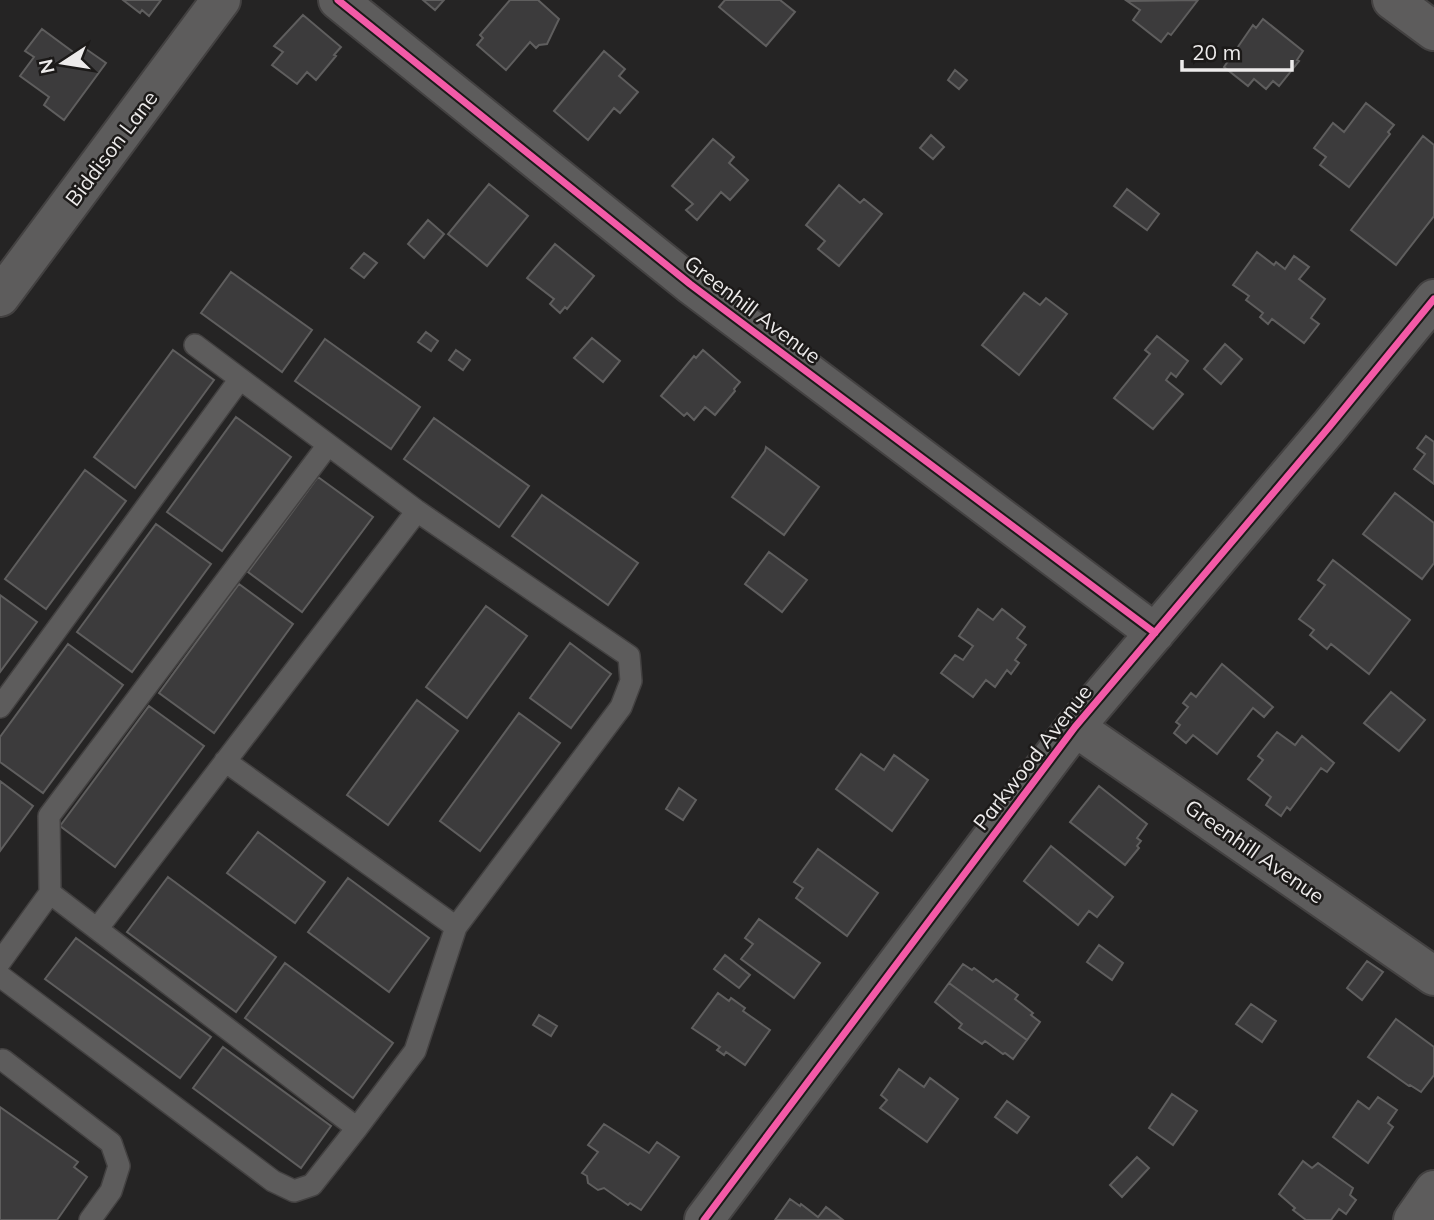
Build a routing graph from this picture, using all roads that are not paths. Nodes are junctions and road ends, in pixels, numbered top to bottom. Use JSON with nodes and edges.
{"nodes":[{"id":1,"x":221,"y":0,"type":"edge"},
{"id":2,"x":338,"y":0,"type":"edge"},
{"id":3,"x":1392,"y":0,"type":"edge"},
{"id":4,"x":1434,"y":31,"type":"edge"},
{"id":5,"x":0,"y":297,"type":"edge"},
{"id":6,"x":1434,"y":299,"type":"edge"},
{"id":7,"x":195,"y":345,"type":"dead end"},
{"id":8,"x":240,"y":379,"type":"junction"},
{"id":9,"x":328,"y":445,"type":"junction"},
{"id":10,"x":418,"y":511,"type":"junction"},
{"id":11,"x":1155,"y":633,"type":"junction"},
{"id":12,"x":0,"y":707,"type":"edge"},
{"id":13,"x":1075,"y":727,"type":"junction"},
{"id":14,"x":225,"y":761,"type":"junction"},
{"id":15,"x":50,"y":893,"type":"junction"},
{"id":16,"x":456,"y":927,"type":"junction"},
{"id":17,"x":97,"y":929,"type":"junction"},
{"id":18,"x":0,"y":962,"type":"edge"},
{"id":19,"x":0,"y":976,"type":"edge"},
{"id":20,"x":1434,"y":976,"type":"edge"},
{"id":21,"x":3,"y":1060,"type":"dead end"},
{"id":22,"x":357,"y":1128,"type":"junction"},
{"id":23,"x":1434,"y":1191,"type":"edge"},
{"id":24,"x":90,"y":1220,"type":"edge"},
{"id":25,"x":704,"y":1220,"type":"edge"},
{"id":26,"x":1413,"y":1220,"type":"edge"}],
"edges":[{"from":1,"to":5,"type":"street","name":"Biddison Lane"},
{"from":2,"to":11,"type":"street","name":"Greenhill Avenue"},
{"from":3,"to":4,"type":"street"},
{"from":6,"to":11,"type":"street","name":"Parkwood Avenue"},
{"from":7,"to":8,"type":"lane"},
{"from":8,"to":9,"type":"lane"},
{"from":8,"to":12,"type":"lane"},
{"from":9,"to":10,"type":"lane"},
{"from":9,"to":15,"type":"lane"},
{"from":10,"to":14,"type":"lane"},
{"from":10,"to":16,"type":"lane"},
{"from":11,"to":13,"type":"street","name":"Parkwood Avenue"},
{"from":13,"to":20,"type":"street","name":"Greenhill Avenue"},
{"from":13,"to":25,"type":"street","name":"Parkwood Avenue"},
{"from":14,"to":16,"type":"lane"},
{"from":14,"to":17,"type":"lane"},
{"from":15,"to":17,"type":"lane"},
{"from":15,"to":18,"type":"lane"},
{"from":16,"to":22,"type":"lane"},
{"from":17,"to":22,"type":"lane"},
{"from":19,"to":22,"type":"lane"},
{"from":21,"to":24,"type":"lane"},
{"from":23,"to":26,"type":"street"}]}
